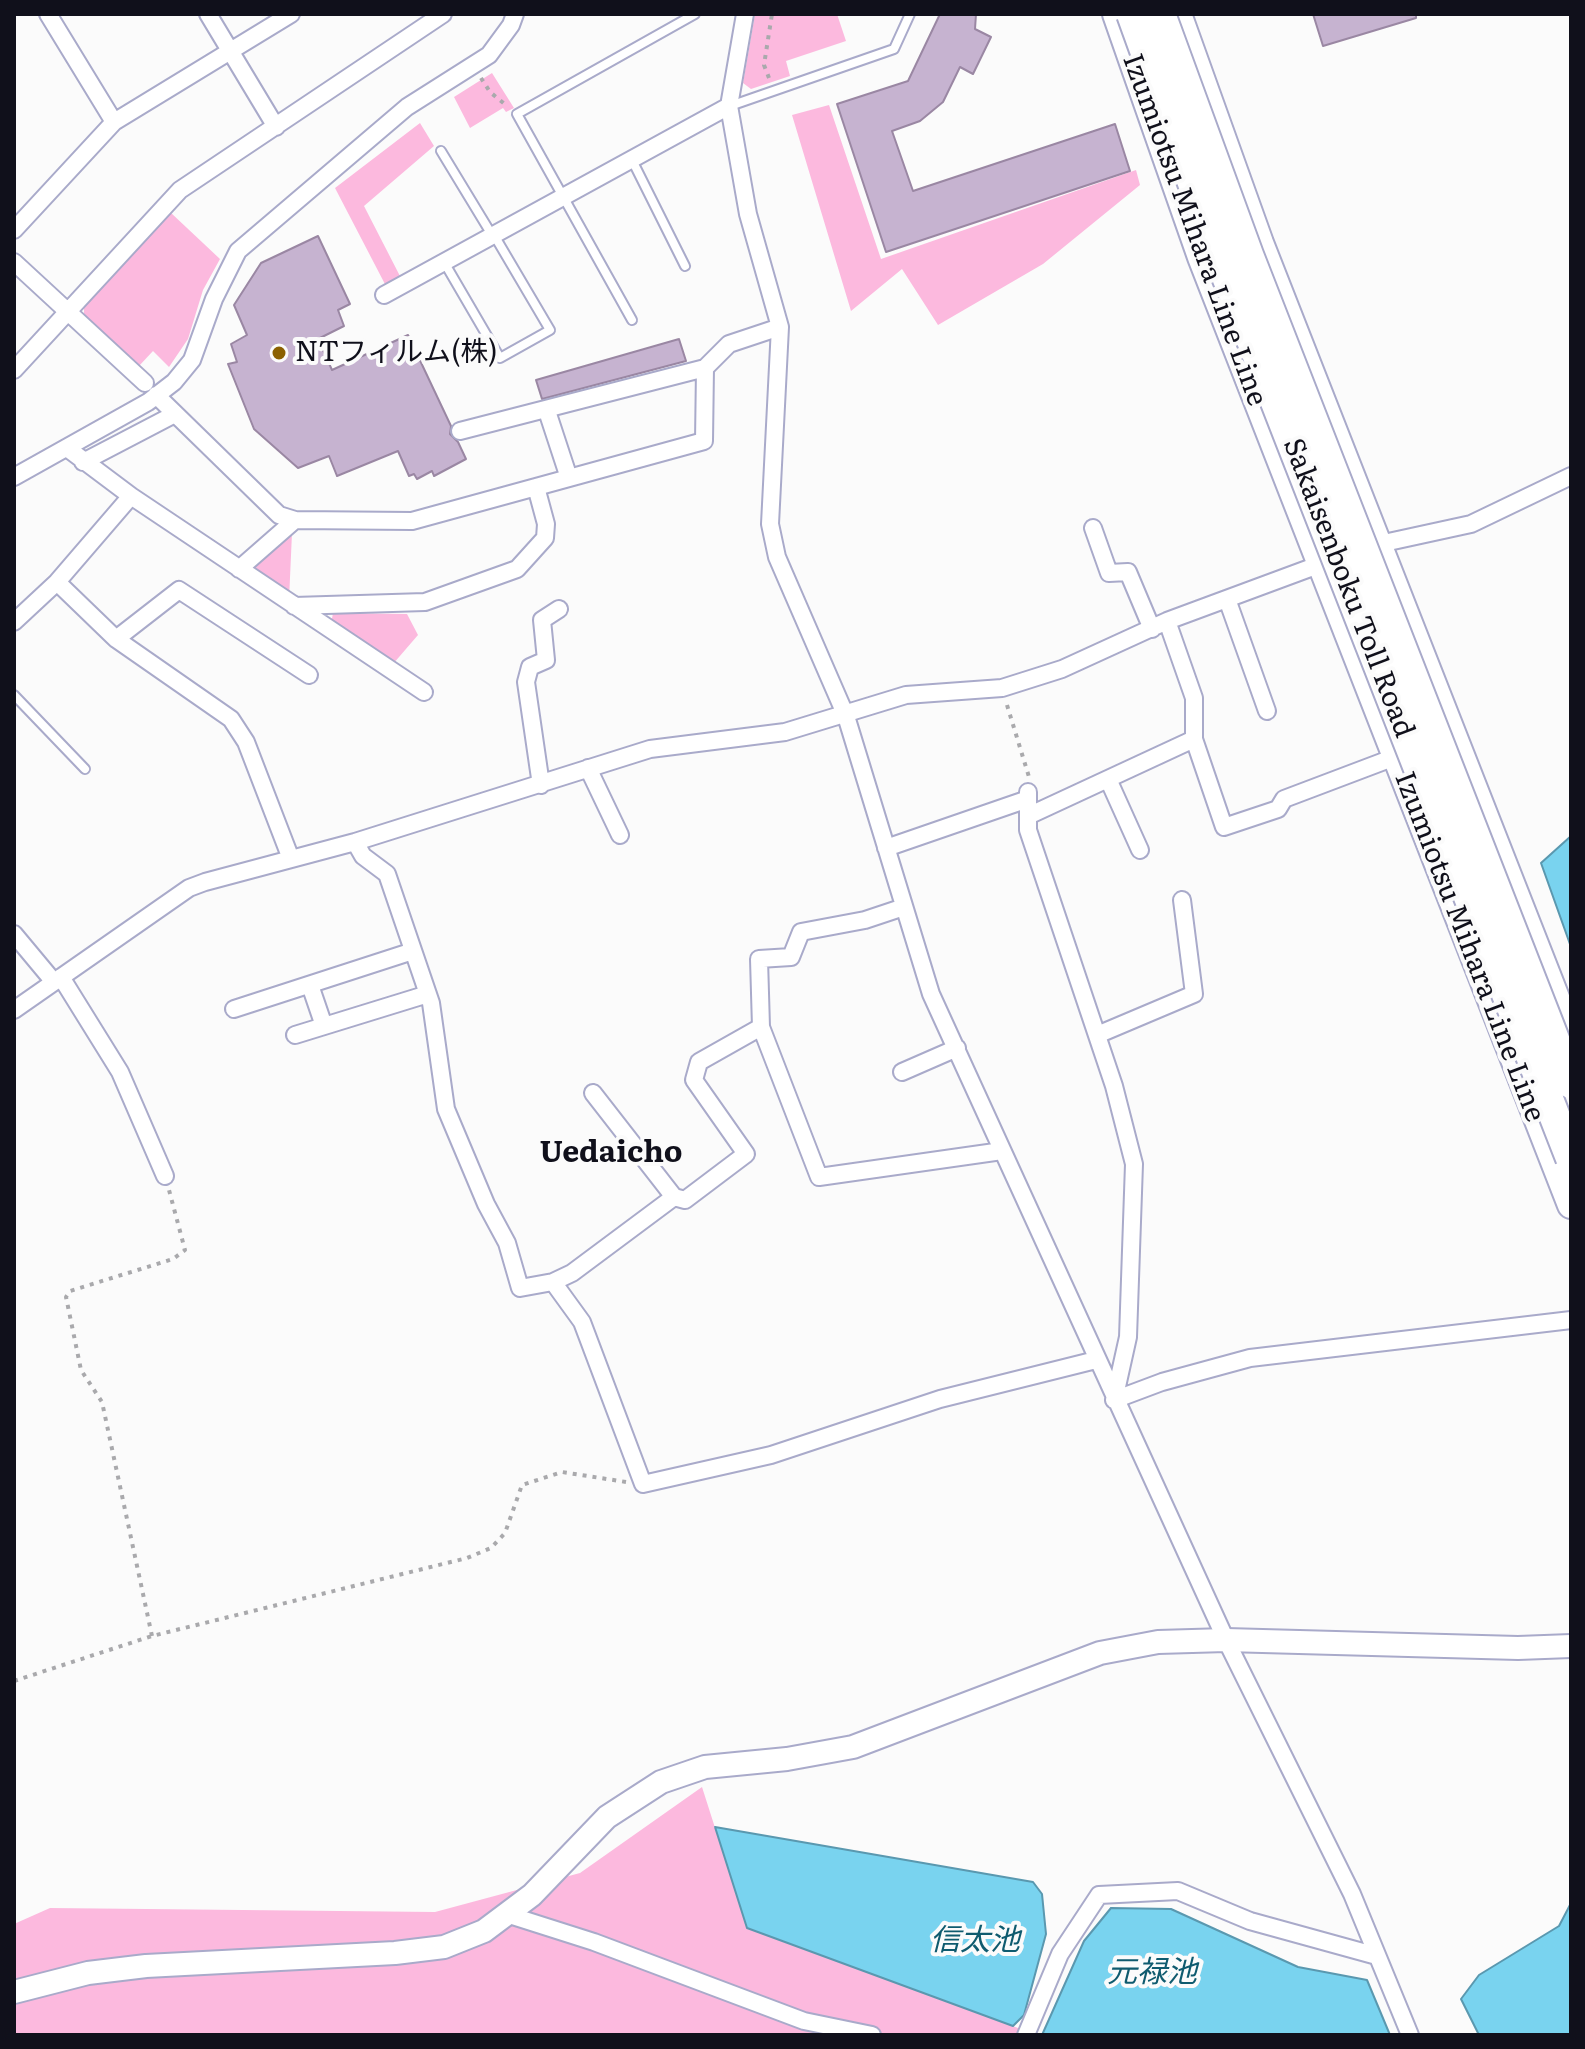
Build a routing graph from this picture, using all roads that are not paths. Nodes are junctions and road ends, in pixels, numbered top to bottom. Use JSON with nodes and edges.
{"nodes":[{"id":1,"x":48,"y":14,"type":"edge"},
{"id":2,"x":208,"y":14,"type":"edge"},
{"id":3,"x":291,"y":14,"type":"edge"},
{"id":4,"x":443,"y":14,"type":"edge"},
{"id":5,"x":515,"y":14,"type":"edge"},
{"id":6,"x":695,"y":14,"type":"edge"},
{"id":7,"x":745,"y":14,"type":"edge"},
{"id":8,"x":910,"y":14,"type":"edge"},
{"id":9,"x":1116,"y":14,"type":"edge"},
{"id":10,"x":1132,"y":14,"type":"edge"},
{"id":11,"x":1160,"y":14,"type":"edge"},
{"id":12,"x":1178,"y":14,"type":"edge"},
{"id":13,"x":230,"y":51,"type":"junction"},
{"id":14,"x":729,"y":106,"type":"junction"},
{"id":15,"x":114,"y":122,"type":"junction"},
{"id":16,"x":276,"y":127,"type":"junction"},
{"id":17,"x":441,"y":151,"type":"dead end"},
{"id":18,"x":631,"y":159,"type":"junction"},
{"id":19,"x":562,"y":198,"type":"junction"},
{"id":20,"x":14,"y":230,"type":"edge"},
{"id":21,"x":494,"y":235,"type":"junction"},
{"id":22,"x":14,"y":262,"type":"edge"},
{"id":23,"x":444,"y":262,"type":"junction"},
{"id":24,"x":685,"y":266,"type":"dead end"},
{"id":25,"x":384,"y":295,"type":"dead end"},
{"id":26,"x":69,"y":311,"type":"junction"},
{"id":27,"x":632,"y":320,"type":"dead end"},
{"id":28,"x":780,"y":327,"type":"junction"},
{"id":29,"x":705,"y":368,"type":"junction"},
{"id":30,"x":14,"y":370,"type":"edge"},
{"id":31,"x":151,"y":389,"type":"junction"},
{"id":32,"x":547,"y":411,"type":"junction"},
{"id":33,"x":175,"y":414,"type":"junction"},
{"id":34,"x":460,"y":431,"type":"dead end"},
{"id":35,"x":67,"y":448,"type":"junction"},
{"id":36,"x":83,"y":462,"type":"junction"},
{"id":37,"x":1571,"y":476,"type":"edge"},
{"id":38,"x":14,"y":477,"type":"edge"},
{"id":39,"x":569,"y":478,"type":"junction"},
{"id":40,"x":536,"y":487,"type":"junction"},
{"id":41,"x":131,"y":496,"type":"junction"},
{"id":42,"x":295,"y":520,"type":"junction"},
{"id":43,"x":1093,"y":528,"type":"dead end"},
{"id":44,"x":1376,"y":543,"type":"junction"},
{"id":45,"x":1319,"y":565,"type":"junction"},
{"id":46,"x":239,"y":569,"type":"junction"},
{"id":47,"x":57,"y":582,"type":"junction"},
{"id":48,"x":1227,"y":599,"type":"junction"},
{"id":49,"x":294,"y":606,"type":"junction"},
{"id":50,"x":559,"y":609,"type":"dead end"},
{"id":51,"x":1167,"y":621,"type":"junction"},
{"id":52,"x":14,"y":622,"type":"edge"},
{"id":53,"x":1152,"y":629,"type":"junction"},
{"id":54,"x":116,"y":639,"type":"junction"},
{"id":55,"x":309,"y":675,"type":"dead end"},
{"id":56,"x":424,"y":692,"type":"dead end"},
{"id":57,"x":14,"y":695,"type":"edge"},
{"id":58,"x":1267,"y":711,"type":"dead end"},
{"id":59,"x":846,"y":716,"type":"junction"},
{"id":60,"x":1194,"y":739,"type":"junction"},
{"id":61,"x":1395,"y":757,"type":"junction"},
{"id":62,"x":588,"y":768,"type":"junction"},
{"id":63,"x":85,"y":769,"type":"dead end"},
{"id":64,"x":1108,"y":779,"type":"junction"},
{"id":65,"x":541,"y":785,"type":"junction"},
{"id":66,"x":1028,"y":802,"type":"junction"},
{"id":67,"x":620,"y":835,"type":"dead end"},
{"id":68,"x":355,"y":842,"type":"junction"},
{"id":69,"x":886,"y":848,"type":"junction"},
{"id":70,"x":1140,"y":850,"type":"dead end"},
{"id":71,"x":291,"y":859,"type":"junction"},
{"id":72,"x":1182,"y":900,"type":"dead end"},
{"id":73,"x":904,"y":907,"type":"junction"},
{"id":74,"x":14,"y":934,"type":"edge"},
{"id":75,"x":413,"y":951,"type":"junction"},
{"id":76,"x":58,"y":980,"type":"junction"},
{"id":77,"x":310,"y":985,"type":"junction"},
{"id":78,"x":428,"y":994,"type":"junction"},
{"id":79,"x":234,"y":1009,"type":"dead end"},
{"id":80,"x":14,"y":1010,"type":"edge"},
{"id":81,"x":324,"y":1026,"type":"junction"},
{"id":82,"x":761,"y":1027,"type":"junction"},
{"id":83,"x":295,"y":1035,"type":"dead end"},
{"id":84,"x":1097,"y":1035,"type":"junction"},
{"id":85,"x":1571,"y":1036,"type":"edge"},
{"id":86,"x":957,"y":1048,"type":"junction"},
{"id":87,"x":902,"y":1072,"type":"dead end"},
{"id":88,"x":1571,"y":1083,"type":"edge"},
{"id":89,"x":593,"y":1093,"type":"dead end"},
{"id":90,"x":1002,"y":1151,"type":"junction"},
{"id":91,"x":1571,"y":1158,"type":"edge"},
{"id":92,"x":165,"y":1176,"type":"road end"},
{"id":93,"x":674,"y":1197,"type":"junction"},
{"id":94,"x":1571,"y":1205,"type":"edge"},
{"id":95,"x":553,"y":1282,"type":"junction"},
{"id":96,"x":1571,"y":1320,"type":"edge"},
{"id":97,"x":1096,"y":1360,"type":"junction"},
{"id":98,"x":1114,"y":1400,"type":"junction"},
{"id":99,"x":1226,"y":1640,"type":"junction"},
{"id":100,"x":1571,"y":1646,"type":"edge"},
{"id":101,"x":506,"y":1914,"type":"junction"},
{"id":102,"x":1377,"y":1956,"type":"junction"},
{"id":103,"x":14,"y":1992,"type":"edge"},
{"id":104,"x":872,"y":2035,"type":"edge"},
{"id":105,"x":1026,"y":2035,"type":"edge"},
{"id":106,"x":1410,"y":2035,"type":"edge"}],
"edges":[{"from":1,"to":15,"type":"street"},
{"from":2,"to":13,"type":"street"},
{"from":3,"to":13,"type":"street"},
{"from":4,"to":16,"type":"street"},
{"from":5,"to":31,"type":"street"},
{"from":6,"to":19,"type":"lane"},
{"from":7,"to":14,"type":"street"},
{"from":8,"to":14,"type":"lane"},
{"from":9,"to":45,"type":"main road","name":"Izumiotsu Mihara Line Line"},
{"from":10,"to":91,"type":"highway","name":"Sakaisenboku Toll Road","bridge":true},
{"from":11,"to":88,"type":"highway","name":"Sakaisenboku Toll Road","bridge":true},
{"from":12,"to":44,"type":"main road","name":"Izumiotsu Mihara Line Line"},
{"from":13,"to":15,"type":"street"},
{"from":13,"to":16,"type":"street"},
{"from":14,"to":18,"type":"street"},
{"from":14,"to":28,"type":"street"},
{"from":15,"to":20,"type":"street"},
{"from":16,"to":26,"type":"street"},
{"from":17,"to":21,"type":"lane"},
{"from":18,"to":19,"type":"street"},
{"from":18,"to":24,"type":"lane"},
{"from":19,"to":21,"type":"street"},
{"from":19,"to":27,"type":"lane"},
{"from":21,"to":23,"type":"street"},
{"from":21,"to":23,"type":"lane"},
{"from":22,"to":26,"type":"street"},
{"from":23,"to":25,"type":"street"},
{"from":26,"to":30,"type":"street"},
{"from":26,"to":31,"type":"street"},
{"from":28,"to":29,"type":"street"},
{"from":28,"to":59,"type":"street"},
{"from":29,"to":32,"type":"street"},
{"from":29,"to":39,"type":"street"},
{"from":31,"to":33,"type":"street"},
{"from":31,"to":35,"type":"street"},
{"from":32,"to":34,"type":"street"},
{"from":32,"to":39,"type":"street"},
{"from":33,"to":36,"type":"street"},
{"from":33,"to":42,"type":"street"},
{"from":35,"to":36,"type":"street"},
{"from":35,"to":38,"type":"street"},
{"from":36,"to":41,"type":"street"},
{"from":37,"to":44,"type":"street"},
{"from":39,"to":40,"type":"street"},
{"from":40,"to":42,"type":"street"},
{"from":40,"to":49,"type":"street"},
{"from":41,"to":46,"type":"street"},
{"from":41,"to":47,"type":"street"},
{"from":42,"to":46,"type":"street"},
{"from":43,"to":53,"type":"street"},
{"from":44,"to":45,"type":"street"},
{"from":44,"to":85,"type":"main road","name":"Izumiotsu Mihara Line Line"},
{"from":45,"to":48,"type":"street"},
{"from":45,"to":61,"type":"main road","name":"Izumiotsu Mihara Line Line"},
{"from":46,"to":49,"type":"street"},
{"from":47,"to":52,"type":"street"},
{"from":47,"to":54,"type":"street"},
{"from":48,"to":51,"type":"street"},
{"from":48,"to":58,"type":"street"},
{"from":49,"to":56,"type":"street"},
{"from":50,"to":65,"type":"street"},
{"from":51,"to":53,"type":"street"},
{"from":51,"to":60,"type":"street"},
{"from":53,"to":59,"type":"street"},
{"from":54,"to":55,"type":"street"},
{"from":54,"to":71,"type":"street"},
{"from":57,"to":63,"type":"lane"},
{"from":59,"to":62,"type":"street"},
{"from":59,"to":69,"type":"street"},
{"from":60,"to":61,"type":"street"},
{"from":60,"to":64,"type":"street"},
{"from":61,"to":94,"type":"main road","name":"Izumiotsu Mihara Line Line"},
{"from":62,"to":65,"type":"street"},
{"from":62,"to":67,"type":"street"},
{"from":64,"to":66,"type":"street"},
{"from":64,"to":70,"type":"street"},
{"from":65,"to":68,"type":"street"},
{"from":66,"to":69,"type":"street"},
{"from":66,"to":84,"type":"street"},
{"from":68,"to":71,"type":"street"},
{"from":68,"to":75,"type":"street"},
{"from":69,"to":73,"type":"street"},
{"from":71,"to":76,"type":"street"},
{"from":72,"to":84,"type":"street"},
{"from":73,"to":82,"type":"street"},
{"from":73,"to":86,"type":"street"},
{"from":74,"to":76,"type":"street"},
{"from":75,"to":77,"type":"street"},
{"from":75,"to":78,"type":"street"},
{"from":76,"to":80,"type":"street"},
{"from":76,"to":92,"type":"street"},
{"from":77,"to":79,"type":"street"},
{"from":77,"to":81,"type":"street"},
{"from":78,"to":81,"type":"street"},
{"from":78,"to":95,"type":"street"},
{"from":81,"to":83,"type":"street"},
{"from":82,"to":90,"type":"street"},
{"from":82,"to":93,"type":"street"},
{"from":84,"to":98,"type":"street"},
{"from":86,"to":87,"type":"street"},
{"from":86,"to":90,"type":"street"},
{"from":89,"to":93,"type":"street"},
{"from":90,"to":97,"type":"street"},
{"from":93,"to":95,"type":"street"},
{"from":95,"to":97,"type":"street"},
{"from":96,"to":98,"type":"street"},
{"from":97,"to":98,"type":"street"},
{"from":98,"to":99,"type":"street"},
{"from":99,"to":100,"type":"street"},
{"from":99,"to":101,"type":"street"},
{"from":99,"to":102,"type":"street"},
{"from":101,"to":103,"type":"street"},
{"from":101,"to":104,"type":"street"},
{"from":102,"to":105,"type":"street"},
{"from":102,"to":106,"type":"street"}]}
